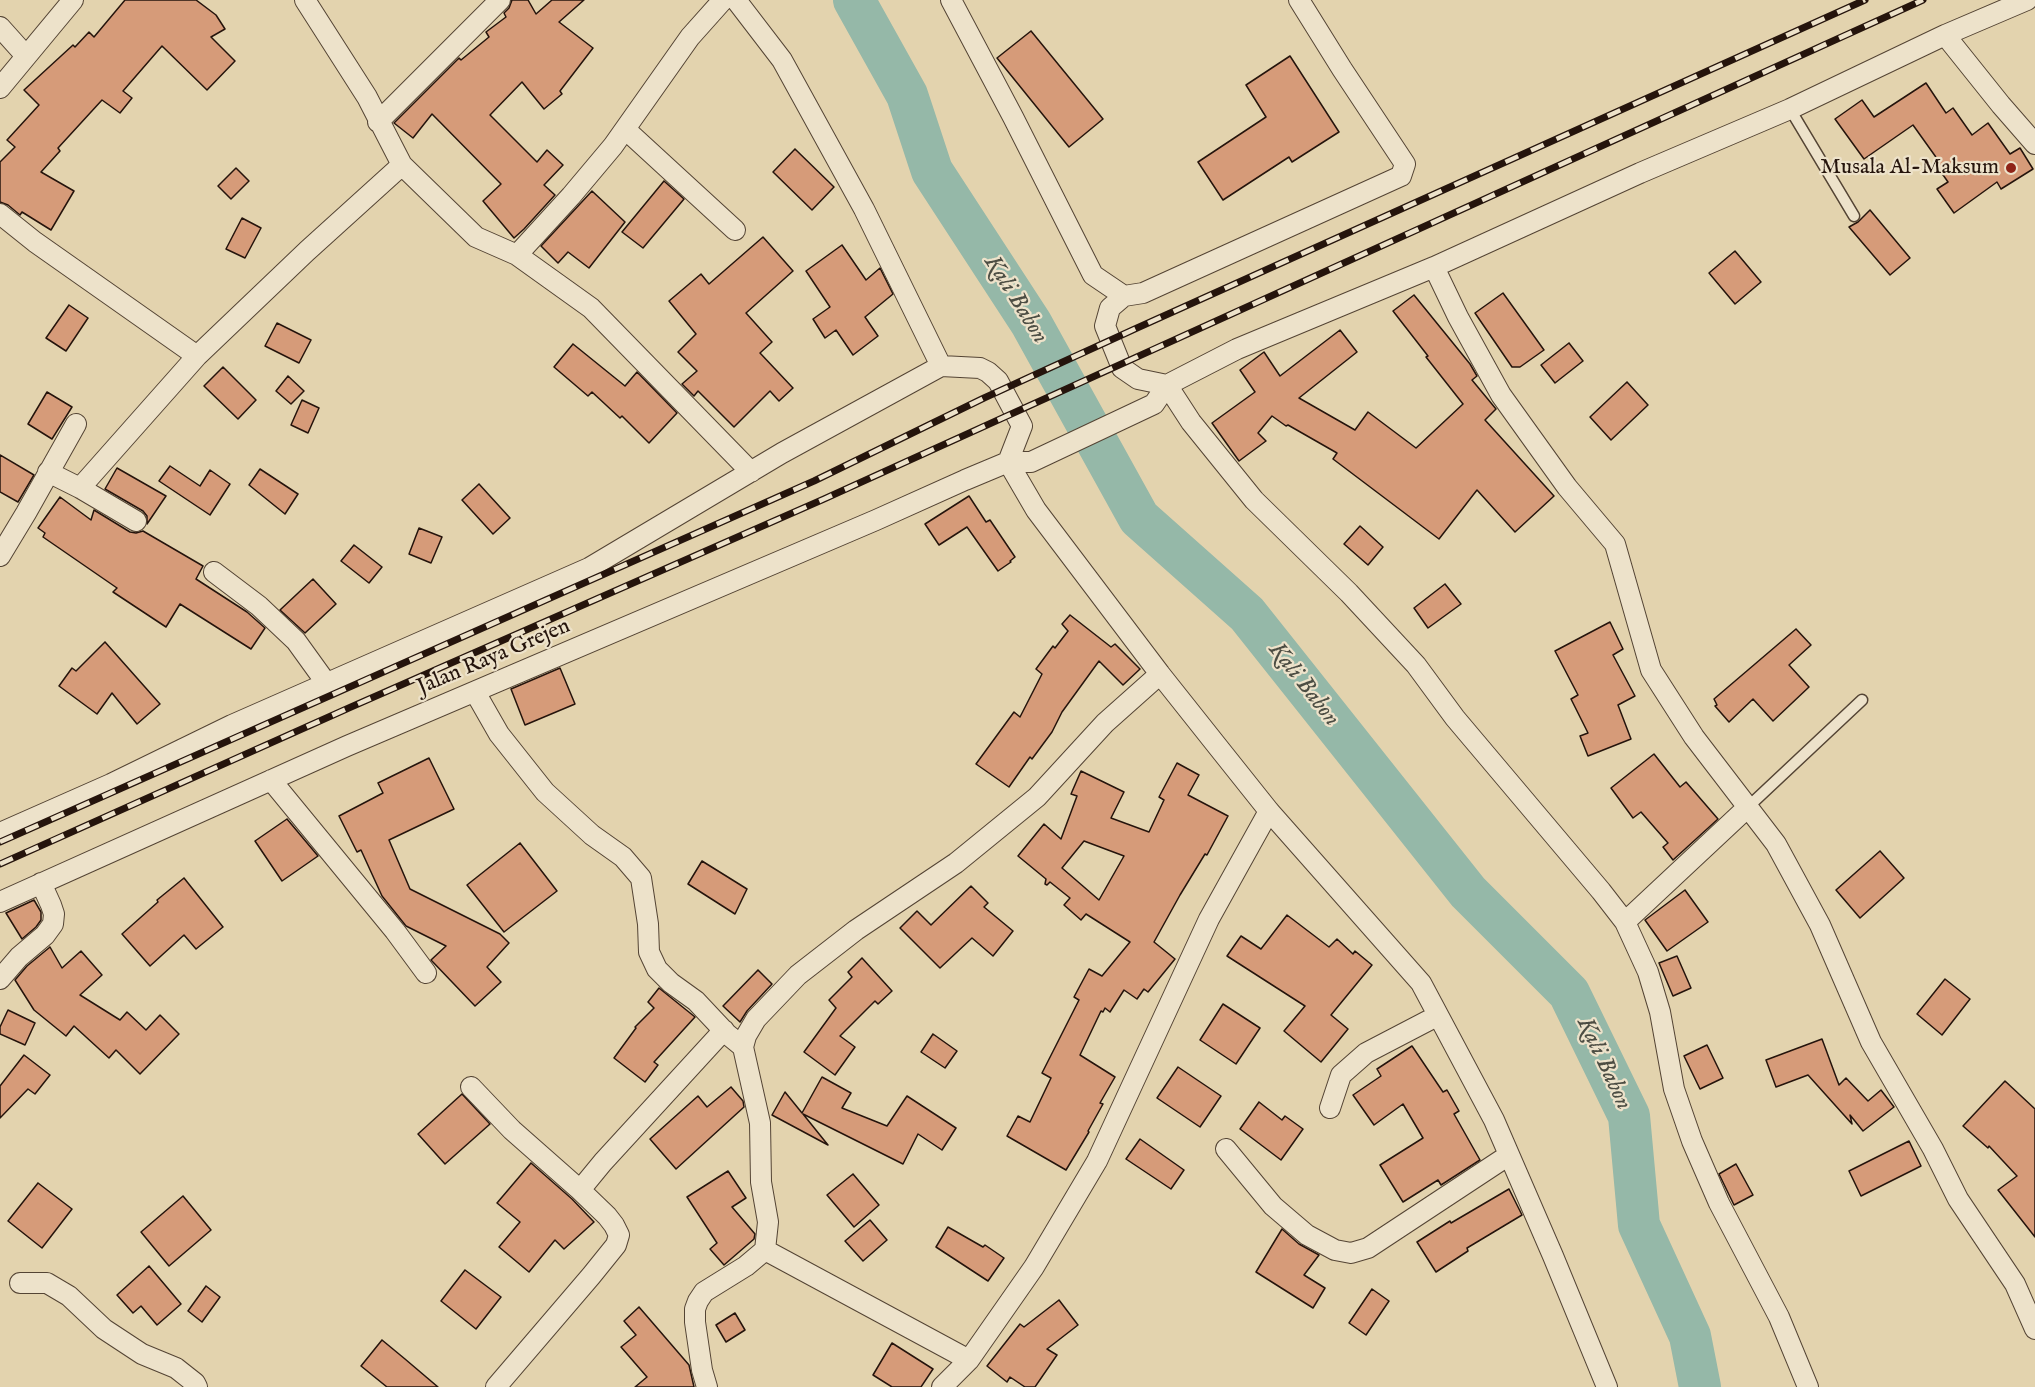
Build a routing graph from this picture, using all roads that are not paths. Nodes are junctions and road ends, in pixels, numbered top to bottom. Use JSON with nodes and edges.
{"nodes":[{"id":1,"x":73,"y":0,"type":"edge"},
{"id":2,"x":304,"y":0,"type":"edge"},
{"id":3,"x":500,"y":0,"type":"edge"},
{"id":4,"x":723,"y":0,"type":"edge"},
{"id":5,"x":736,"y":0,"type":"edge"},
{"id":6,"x":951,"y":0,"type":"edge"},
{"id":7,"x":1299,"y":0,"type":"edge"},
{"id":8,"x":2027,"y":0,"type":"edge"},
{"id":9,"x":0,"y":27,"type":"edge"},
{"id":10,"x":1945,"y":35,"type":"junction"},
{"id":11,"x":27,"y":56,"type":"junction"},
{"id":12,"x":0,"y":88,"type":"edge"},
{"id":13,"x":1790,"y":109,"type":"junction"},
{"id":14,"x":378,"y":122,"type":"junction"},
{"id":15,"x":625,"y":129,"type":"junction"},
{"id":16,"x":2035,"y":144,"type":"edge"},
{"id":17,"x":402,"y":165,"type":"junction"},
{"id":18,"x":0,"y":214,"type":"edge"},
{"id":19,"x":1854,"y":216,"type":"dead end"},
{"id":20,"x":735,"y":230,"type":"dead end"},
{"id":21,"x":517,"y":255,"type":"junction"},
{"id":22,"x":1434,"y":267,"type":"junction"},
{"id":23,"x":1124,"y":296,"type":"junction"},
{"id":24,"x":197,"y":356,"type":"junction"},
{"id":25,"x":941,"y":366,"type":"junction"},
{"id":26,"x":1167,"y":385,"type":"junction"},
{"id":27,"x":76,"y":424,"type":"dead end"},
{"id":28,"x":1008,"y":462,"type":"junction"},
{"id":29,"x":48,"y":472,"type":"junction"},
{"id":30,"x":751,"y":472,"type":"junction"},
{"id":31,"x":80,"y":488,"type":"junction"},
{"id":32,"x":136,"y":521,"type":"dead end"},
{"id":33,"x":0,"y":556,"type":"edge"},
{"id":34,"x":214,"y":572,"type":"dead end"},
{"id":35,"x":1160,"y":674,"type":"junction"},
{"id":36,"x":327,"y":684,"type":"junction"},
{"id":37,"x":475,"y":692,"type":"junction"},
{"id":38,"x":1862,"y":700,"type":"dead end"},
{"id":39,"x":271,"y":780,"type":"junction"},
{"id":40,"x":1748,"y":807,"type":"junction"},
{"id":41,"x":1269,"y":812,"type":"junction"},
{"id":42,"x":0,"y":833,"type":"edge"},
{"id":43,"x":41,"y":883,"type":"junction"},
{"id":44,"x":0,"y":902,"type":"edge"},
{"id":45,"x":1625,"y":922,"type":"junction"},
{"id":46,"x":426,"y":973,"type":"dead end"},
{"id":47,"x":0,"y":980,"type":"edge"},
{"id":48,"x":1437,"y":1016,"type":"junction"},
{"id":49,"x":724,"y":1030,"type":"junction"},
{"id":50,"x":743,"y":1047,"type":"junction"},
{"id":51,"x":471,"y":1087,"type":"dead end"},
{"id":52,"x":1330,"y":1108,"type":"dead end"},
{"id":53,"x":1226,"y":1149,"type":"dead end"},
{"id":54,"x":1509,"y":1155,"type":"junction"},
{"id":55,"x":580,"y":1190,"type":"junction"},
{"id":56,"x":765,"y":1250,"type":"junction"},
{"id":57,"x":20,"y":1283,"type":"dead end"},
{"id":58,"x":2035,"y":1329,"type":"edge"},
{"id":59,"x":969,"y":1360,"type":"junction"},
{"id":60,"x":197,"y":1387,"type":"edge"},
{"id":61,"x":496,"y":1387,"type":"edge"},
{"id":62,"x":707,"y":1387,"type":"edge"},
{"id":63,"x":942,"y":1387,"type":"edge"},
{"id":64,"x":1606,"y":1387,"type":"edge"},
{"id":65,"x":1809,"y":1387,"type":"edge"}],
"edges":[{"from":1,"to":11,"type":"street"},
{"from":2,"to":14,"type":"street"},
{"from":3,"to":14,"type":"street"},
{"from":4,"to":15,"type":"street"},
{"from":5,"to":25,"type":"street"},
{"from":6,"to":23,"type":"street"},
{"from":7,"to":23,"type":"street"},
{"from":8,"to":10,"type":"street"},
{"from":9,"to":11,"type":"street"},
{"from":10,"to":13,"type":"street"},
{"from":10,"to":16,"type":"street"},
{"from":11,"to":12,"type":"street"},
{"from":13,"to":19,"type":"lane"},
{"from":13,"to":22,"type":"street"},
{"from":14,"to":17,"type":"street"},
{"from":15,"to":20,"type":"street"},
{"from":15,"to":21,"type":"street"},
{"from":17,"to":21,"type":"street"},
{"from":17,"to":24,"type":"street"},
{"from":18,"to":24,"type":"street"},
{"from":21,"to":30,"type":"street"},
{"from":22,"to":26,"type":"street"},
{"from":22,"to":40,"type":"street"},
{"from":23,"to":26,"type":"street"},
{"from":24,"to":31,"type":"street"},
{"from":25,"to":28,"type":"street"},
{"from":25,"to":30,"type":"street"},
{"from":26,"to":28,"type":"street"},
{"from":26,"to":45,"type":"street"},
{"from":27,"to":29,"type":"street"},
{"from":28,"to":35,"type":"street"},
{"from":28,"to":37,"type":"street","name":"Jalan Raya Grejen"},
{"from":29,"to":31,"type":"street"},
{"from":29,"to":33,"type":"street"},
{"from":30,"to":36,"type":"street"},
{"from":31,"to":32,"type":"street"},
{"from":34,"to":36,"type":"street"},
{"from":35,"to":41,"type":"street"},
{"from":35,"to":50,"type":"street"},
{"from":36,"to":42,"type":"street"},
{"from":37,"to":39,"type":"street","name":"Jalan Raya Grejen"},
{"from":37,"to":49,"type":"street"},
{"from":38,"to":40,"type":"lane"},
{"from":39,"to":43,"type":"street","name":"Jalan Raya Grejen"},
{"from":39,"to":46,"type":"street"},
{"from":40,"to":45,"type":"street"},
{"from":40,"to":58,"type":"street"},
{"from":41,"to":48,"type":"street"},
{"from":41,"to":59,"type":"street"},
{"from":43,"to":44,"type":"street","name":"Jalan Raya Grejen"},
{"from":43,"to":47,"type":"street"},
{"from":45,"to":65,"type":"street"},
{"from":48,"to":52,"type":"street"},
{"from":48,"to":54,"type":"street"},
{"from":49,"to":50,"type":"street"},
{"from":49,"to":55,"type":"street"},
{"from":50,"to":56,"type":"street"},
{"from":51,"to":55,"type":"street"},
{"from":53,"to":54,"type":"street"},
{"from":54,"to":64,"type":"street"},
{"from":55,"to":61,"type":"street"},
{"from":56,"to":59,"type":"street"},
{"from":56,"to":62,"type":"street"},
{"from":57,"to":60,"type":"street"},
{"from":59,"to":63,"type":"street"}]}
